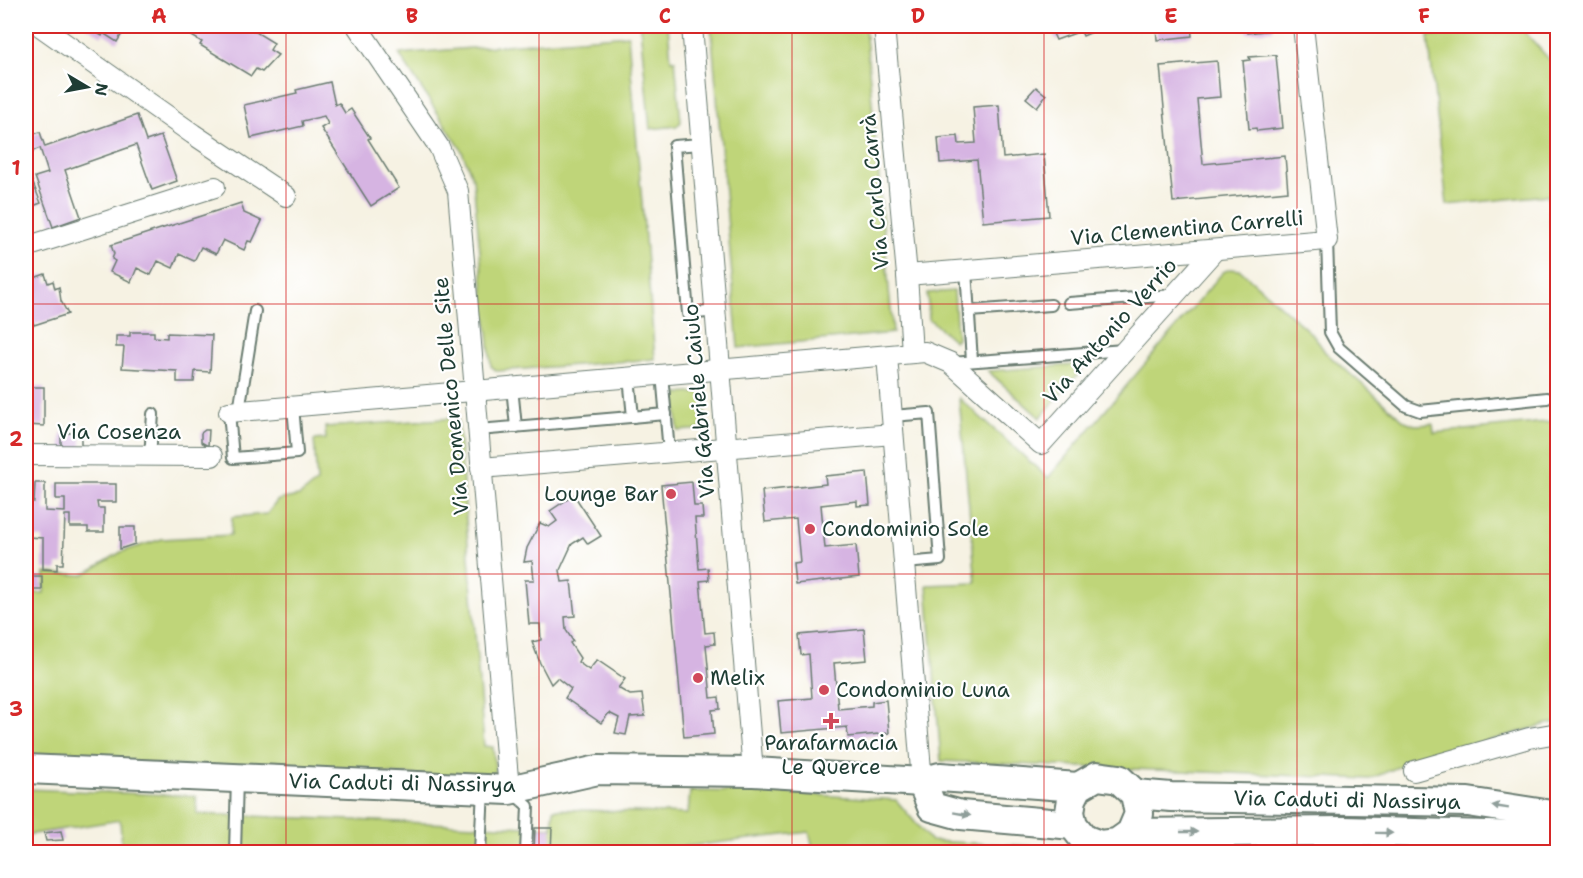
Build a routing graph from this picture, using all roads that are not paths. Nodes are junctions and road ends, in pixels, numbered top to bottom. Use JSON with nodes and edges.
{"nodes":[{"id":1,"x":40,"y":26,"type":"edge"},
{"id":2,"x":357,"y":26,"type":"edge"},
{"id":3,"x":692,"y":26,"type":"edge"},
{"id":4,"x":884,"y":26,"type":"edge"},
{"id":5,"x":1303,"y":26,"type":"edge"},
{"id":6,"x":701,"y":144,"type":"junction"},
{"id":7,"x":215,"y":187,"type":"dead end"},
{"id":8,"x":286,"y":196,"type":"dead end"},
{"id":9,"x":1327,"y":240,"type":"junction"},
{"id":10,"x":26,"y":247,"type":"edge"},
{"id":11,"x":1215,"y":250,"type":"junction"},
{"id":12,"x":966,"y":270,"type":"junction"},
{"id":13,"x":907,"y":275,"type":"junction"},
{"id":14,"x":1174,"y":295,"type":"junction"},
{"id":15,"x":1069,"y":303,"type":"dead end"},
{"id":16,"x":1051,"y":305,"type":"dead end"},
{"id":17,"x":255,"y":311,"type":"dead end"},
{"id":18,"x":969,"y":311,"type":"junction"},
{"id":19,"x":716,"y":312,"type":"junction"},
{"id":20,"x":1125,"y":350,"type":"junction"},
{"id":21,"x":912,"y":353,"type":"junction"},
{"id":22,"x":887,"y":356,"type":"junction"},
{"id":23,"x":972,"y":361,"type":"junction"},
{"id":24,"x":951,"y":363,"type":"junction"},
{"id":25,"x":720,"y":370,"type":"junction"},
{"id":26,"x":662,"y":375,"type":"junction"},
{"id":27,"x":629,"y":377,"type":"junction"},
{"id":28,"x":512,"y":387,"type":"junction"},
{"id":29,"x":475,"y":390,"type":"junction"},
{"id":30,"x":1547,"y":398,"type":"dead end"},
{"id":31,"x":293,"y":406,"type":"junction"},
{"id":32,"x":234,"y":411,"type":"junction"},
{"id":33,"x":153,"y":414,"type":"dead end"},
{"id":34,"x":666,"y":414,"type":"junction"},
{"id":35,"x":633,"y":417,"type":"junction"},
{"id":36,"x":892,"y":425,"type":"junction"},
{"id":37,"x":516,"y":427,"type":"junction"},
{"id":38,"x":478,"y":430,"type":"junction"},
{"id":39,"x":727,"y":448,"type":"junction"},
{"id":40,"x":669,"y":452,"type":"junction"},
{"id":41,"x":26,"y":455,"type":"edge"},
{"id":42,"x":212,"y":456,"type":"dead end"},
{"id":43,"x":150,"y":457,"type":"junction"},
{"id":44,"x":482,"y":468,"type":"junction"},
{"id":45,"x":904,"y":563,"type":"junction"},
{"id":46,"x":1557,"y":733,"type":"edge"},
{"id":47,"x":26,"y":769,"type":"edge"},
{"id":48,"x":1414,"y":771,"type":"dead end"},
{"id":49,"x":753,"y":772,"type":"junction"},
{"id":50,"x":237,"y":778,"type":"junction"},
{"id":51,"x":922,"y":782,"type":"junction"},
{"id":52,"x":1078,"y":788,"type":"junction"},
{"id":53,"x":496,"y":789,"type":"junction"},
{"id":54,"x":1135,"y":794,"type":"junction"},
{"id":55,"x":1557,"y":816,"type":"edge"},
{"id":56,"x":1079,"y":839,"type":"edge"},
{"id":57,"x":1557,"y":841,"type":"edge"},
{"id":58,"x":1344,"y":842,"type":"edge"},
{"id":59,"x":1122,"y":843,"type":"edge"},
{"id":60,"x":236,"y":852,"type":"edge"},
{"id":61,"x":480,"y":852,"type":"edge"},
{"id":62,"x":526,"y":852,"type":"edge"}],
"edges":[{"from":1,"to":8,"type":"street"},
{"from":2,"to":29,"type":"street","name":"Via Domenico Delle Site"},
{"from":3,"to":6,"type":"street","name":"Via Gabriele Caiulo"},
{"from":4,"to":13,"type":"street","name":"Via Carlo Carrà"},
{"from":5,"to":9,"type":"street","name":"Via Clementina Carrelli"},
{"from":6,"to":19,"type":"street","name":"Via Gabriele Caiulo"},
{"from":6,"to":19,"type":"lane"},
{"from":7,"to":10,"type":"street"},
{"from":9,"to":11,"type":"street","name":"Via Clementina Carrelli"},
{"from":9,"to":30,"type":"lane"},
{"from":11,"to":12,"type":"street","name":"Via Clementina Carrelli"},
{"from":11,"to":14,"type":"street","name":"Via Antonio Verrio"},
{"from":12,"to":13,"type":"street","name":"Via Clementina Carrelli"},
{"from":12,"to":18,"type":"lane"},
{"from":13,"to":21,"type":"street","name":"Via Carlo Carrà"},
{"from":14,"to":15,"type":"lane"},
{"from":14,"to":20,"type":"street","name":"Via Antonio Verrio"},
{"from":16,"to":18,"type":"lane"},
{"from":17,"to":32,"type":"lane"},
{"from":18,"to":23,"type":"lane"},
{"from":19,"to":25,"type":"street","name":"Via Gabriele Caiulo"},
{"from":20,"to":23,"type":"lane"},
{"from":20,"to":24,"type":"street","name":"Via Antonio Verrio"},
{"from":21,"to":22,"type":"street"},
{"from":21,"to":24,"type":"street"},
{"from":22,"to":25,"type":"street"},
{"from":22,"to":36,"type":"street"},
{"from":23,"to":24,"type":"lane"},
{"from":25,"to":26,"type":"street"},
{"from":25,"to":39,"type":"street","name":"Via Gabriele Caiulo"},
{"from":26,"to":27,"type":"street"},
{"from":26,"to":34,"type":"lane"},
{"from":27,"to":28,"type":"street"},
{"from":27,"to":35,"type":"lane"},
{"from":28,"to":29,"type":"street"},
{"from":28,"to":37,"type":"lane"},
{"from":29,"to":31,"type":"street"},
{"from":29,"to":38,"type":"street","name":"Via Domenico Delle Site"},
{"from":31,"to":32,"type":"street"},
{"from":31,"to":32,"type":"lane"},
{"from":33,"to":43,"type":"lane"},
{"from":34,"to":35,"type":"lane"},
{"from":34,"to":40,"type":"lane"},
{"from":35,"to":37,"type":"lane"},
{"from":36,"to":39,"type":"street"},
{"from":36,"to":45,"type":"street"},
{"from":36,"to":45,"type":"lane"},
{"from":37,"to":38,"type":"lane"},
{"from":38,"to":44,"type":"street","name":"Via Domenico Delle Site"},
{"from":39,"to":40,"type":"street"},
{"from":39,"to":49,"type":"street","name":"Via Gabriele Caiulo"},
{"from":40,"to":44,"type":"street"},
{"from":41,"to":43,"type":"street","name":"Via Cosenza"},
{"from":42,"to":43,"type":"street","name":"Via Cosenza"},
{"from":44,"to":53,"type":"street","name":"Via Domenico Delle Site"},
{"from":45,"to":51,"type":"street"},
{"from":46,"to":48,"type":"street"},
{"from":47,"to":50,"type":"street","name":"Via Caduti di Nassirya"},
{"from":49,"to":51,"type":"street","name":"Via Caduti di Nassirya"},
{"from":49,"to":53,"type":"street","name":"Via Caduti di Nassirya"},
{"from":50,"to":53,"type":"street","name":"Via Caduti di Nassirya"},
{"from":50,"to":60,"type":"lane"},
{"from":51,"to":52,"type":"street","name":"Via Caduti di Nassirya"},
{"from":51,"to":56,"type":"street","name":"Via Caduti di Nassirya","one_way":true},
{"from":52,"to":54,"type":"street","name":"Via Caduti di Nassirya"},
{"from":52,"to":56,"type":"street"},
{"from":53,"to":61,"type":"lane"},
{"from":53,"to":62,"type":"lane"},
{"from":55,"to":54,"type":"street","name":"Via Caduti di Nassirya","one_way":true},
{"from":54,"to":59,"type":"street"},
{"from":56,"to":59,"type":"street","name":"Via Caduti di Nassirya"},
{"from":58,"to":57,"type":"street","name":"Via Caduti di Nassirya","one_way":true},
{"from":59,"to":58,"type":"street","name":"Via Caduti di Nassirya","one_way":true}]}
